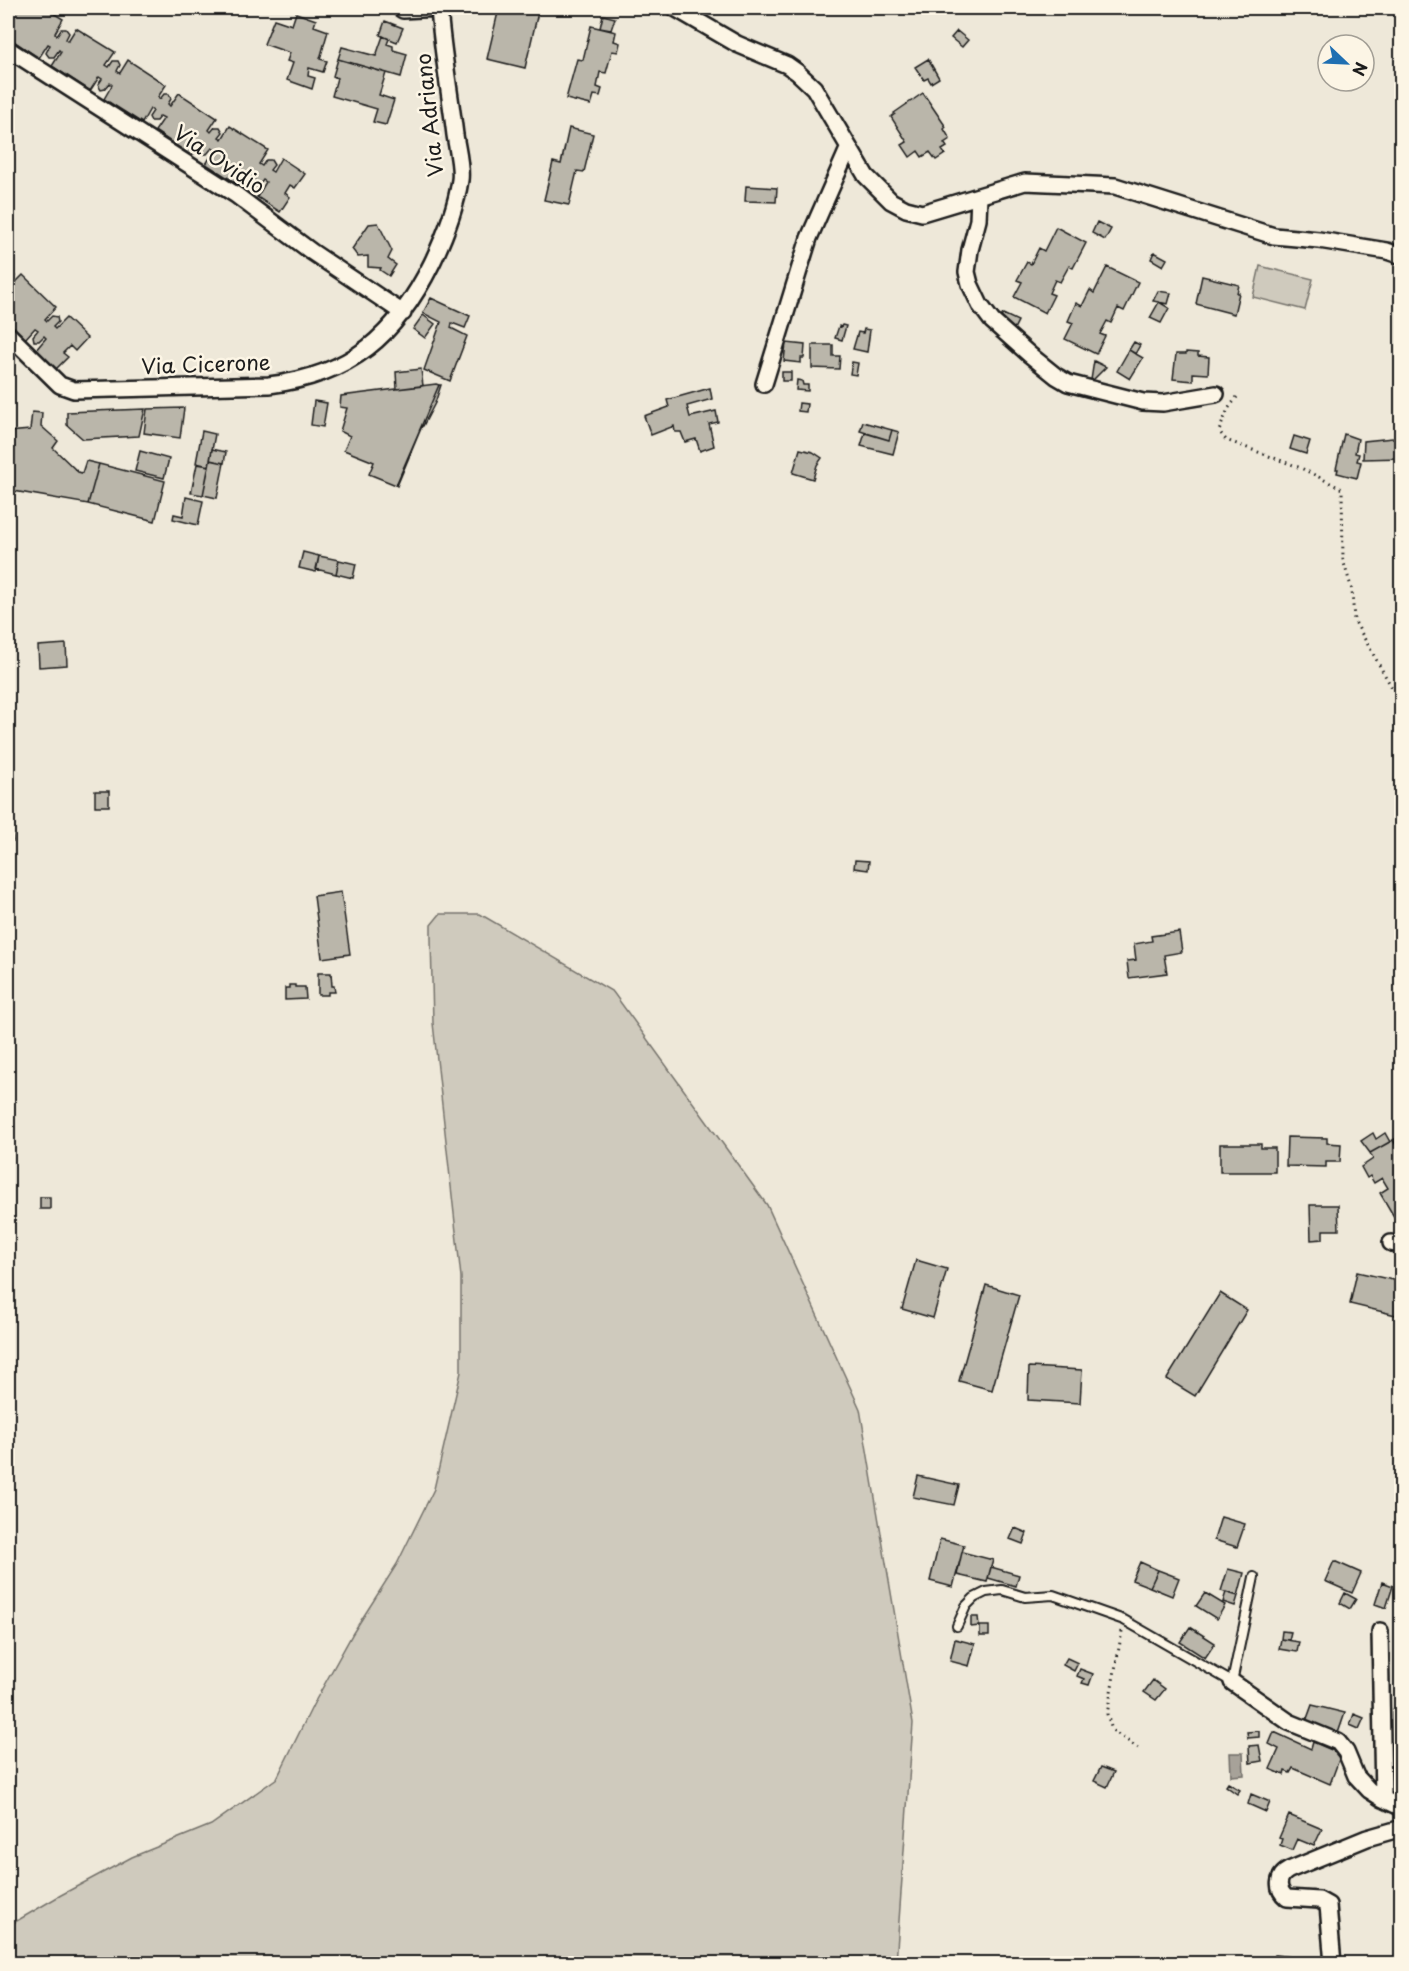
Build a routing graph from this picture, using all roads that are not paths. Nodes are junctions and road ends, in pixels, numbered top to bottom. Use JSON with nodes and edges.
{"nodes":[{"id":1,"x":400,"y":8,"type":"edge"},
{"id":2,"x":439,"y":8,"type":"edge"},
{"id":3,"x":675,"y":8,"type":"edge"},
{"id":4,"x":8,"y":49,"type":"edge"},
{"id":5,"x":849,"y":147,"type":"junction"},
{"id":6,"x":979,"y":196,"type":"junction"},
{"id":7,"x":1401,"y":256,"type":"edge"},
{"id":8,"x":403,"y":313,"type":"junction"},
{"id":9,"x":8,"y":334,"type":"edge"},
{"id":10,"x":764,"y":384,"type":"dead end"},
{"id":11,"x":1216,"y":394,"type":"dead end"},
{"id":12,"x":1254,"y":1577,"type":"dead end"},
{"id":13,"x":957,"y":1626,"type":"dead end"},
{"id":14,"x":1380,"y":1630,"type":"dead end"},
{"id":15,"x":1232,"y":1682,"type":"junction"},
{"id":16,"x":1383,"y":1798,"type":"junction"},
{"id":17,"x":1401,"y":1808,"type":"edge"},
{"id":18,"x":1401,"y":1828,"type":"edge"},
{"id":19,"x":1333,"y":1964,"type":"edge"}],
"edges":[{"from":1,"to":2,"type":"street"},
{"from":2,"to":8,"type":"street","name":"Via Adriano"},
{"from":3,"to":5,"type":"street"},
{"from":4,"to":8,"type":"street","name":"Via Ovidio"},
{"from":5,"to":6,"type":"street"},
{"from":5,"to":10,"type":"street"},
{"from":6,"to":7,"type":"street"},
{"from":6,"to":11,"type":"street"},
{"from":8,"to":9,"type":"street","name":"Via Cicerone"},
{"from":12,"to":15,"type":"lane"},
{"from":13,"to":15,"type":"lane"},
{"from":14,"to":16,"type":"street"},
{"from":15,"to":16,"type":"street"},
{"from":16,"to":17,"type":"street"},
{"from":18,"to":19,"type":"street"}]}
